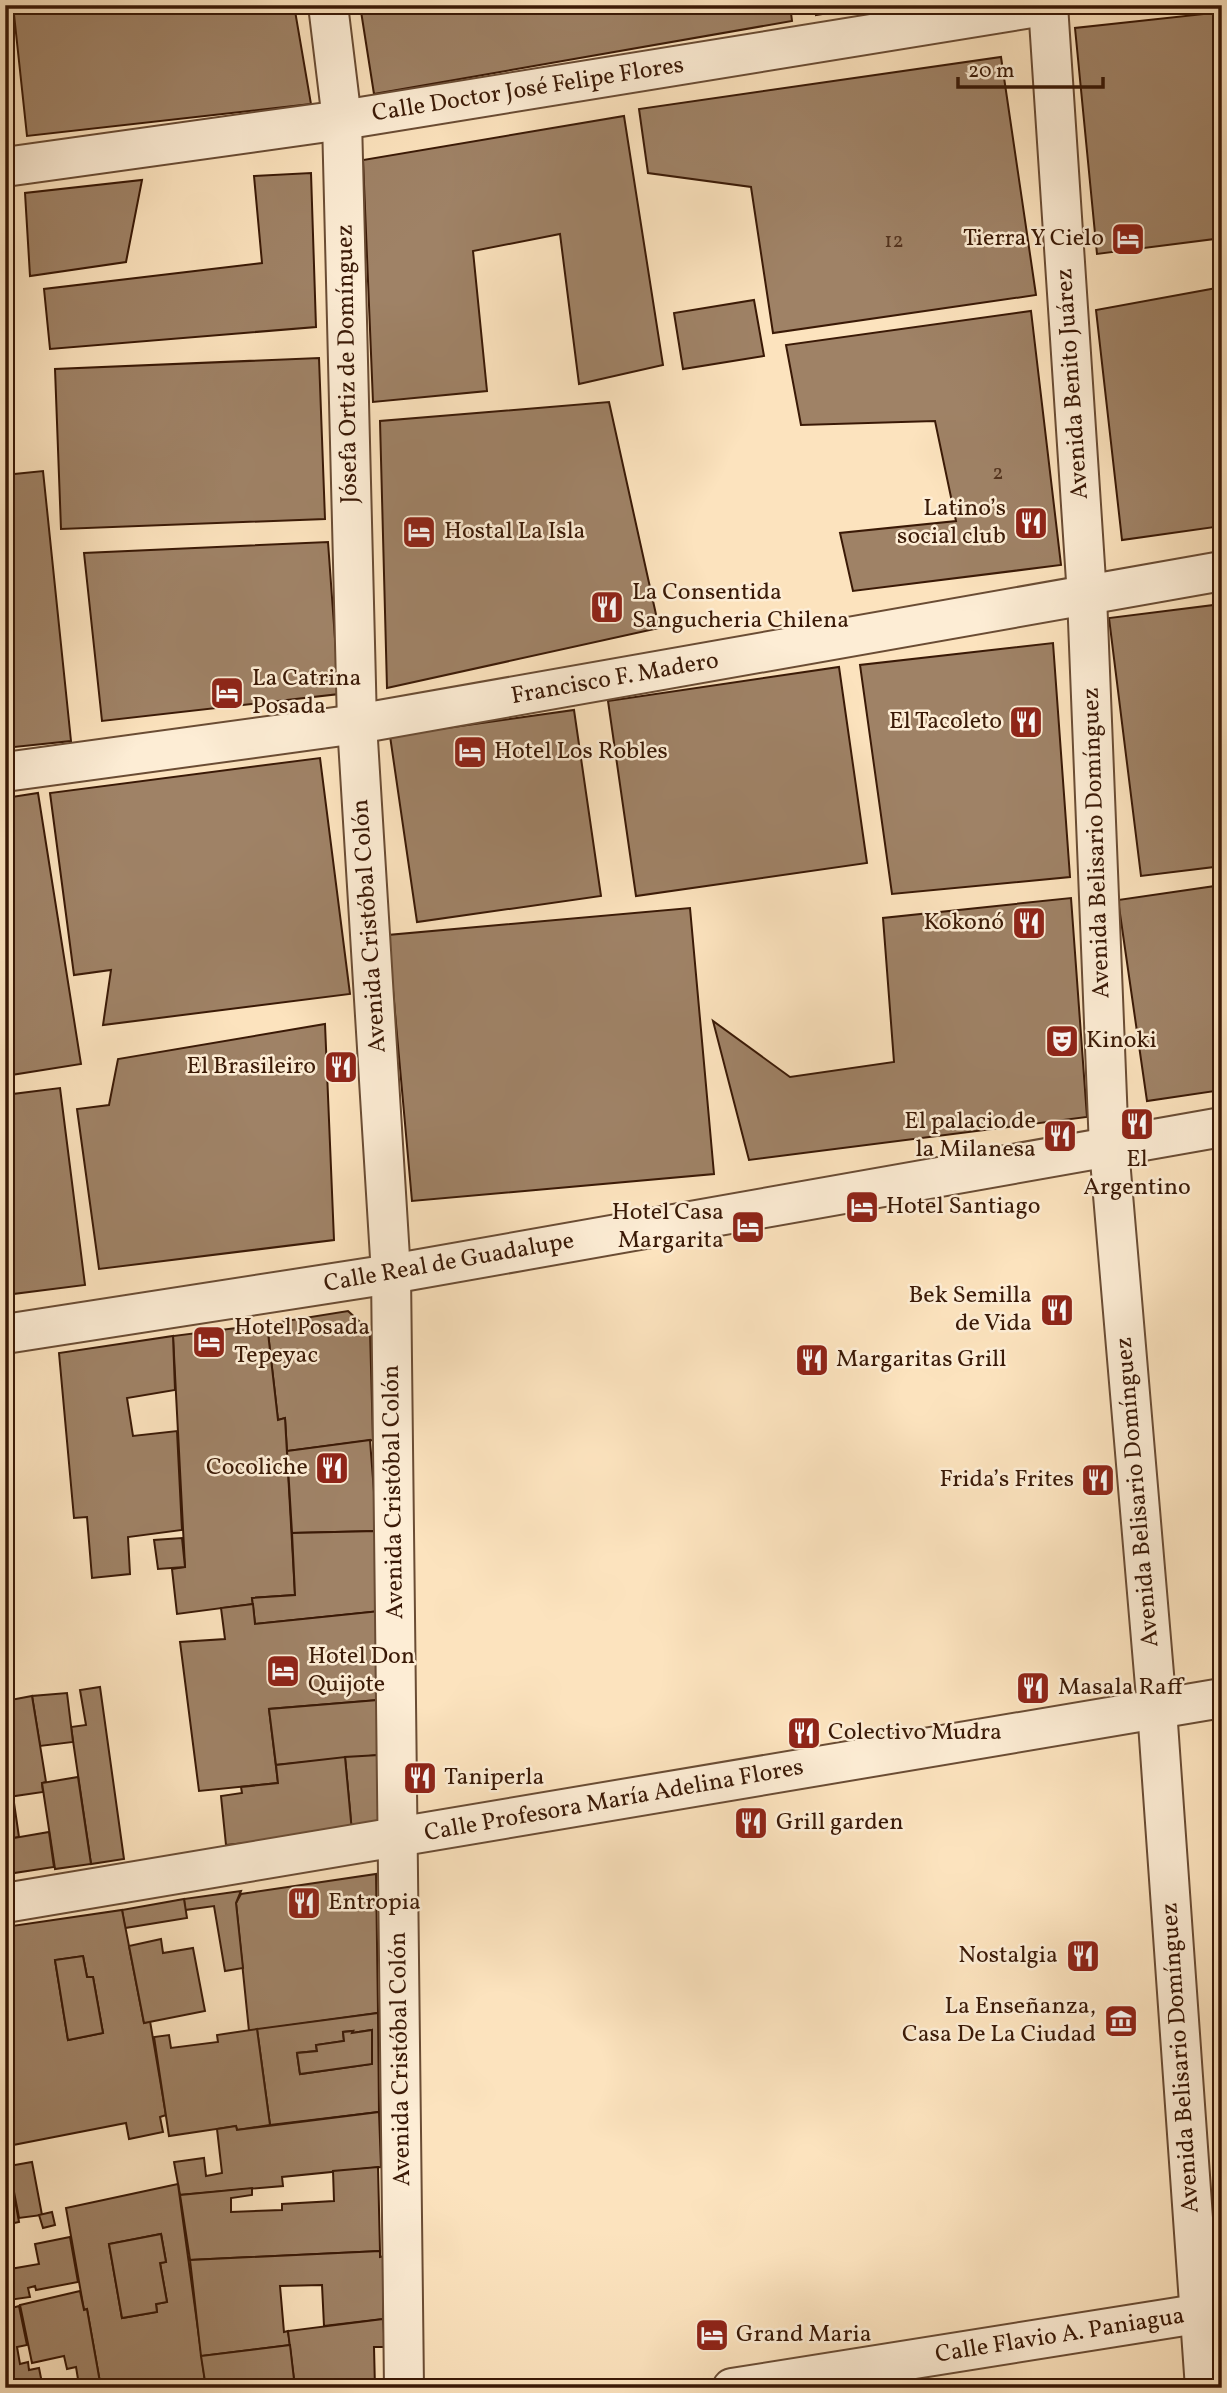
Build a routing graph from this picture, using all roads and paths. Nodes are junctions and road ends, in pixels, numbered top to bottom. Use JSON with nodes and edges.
{"nodes":[{"id":1,"x":328,"y":5,"type":"edge"},
{"id":2,"x":1049,"y":5,"type":"edge"},
{"id":3,"x":342,"y":120,"type":"junction"},
{"id":4,"x":5,"y":167,"type":"edge"},
{"id":5,"x":1222,"y":571,"type":"edge"},
{"id":6,"x":1087,"y":596,"type":"junction"},
{"id":7,"x":357,"y":724,"type":"junction"},
{"id":8,"x":5,"y":772,"type":"edge"},
{"id":9,"x":1222,"y":1127,"type":"edge"},
{"id":10,"x":1109,"y":1148,"type":"junction"},
{"id":11,"x":391,"y":1274,"type":"junction"},
{"id":12,"x":5,"y":1334,"type":"edge"},
{"id":13,"x":1222,"y":1698,"type":"edge"},
{"id":14,"x":1157,"y":1709,"type":"junction"},
{"id":15,"x":399,"y":1837,"type":"junction"},
{"id":16,"x":5,"y":1903,"type":"edge"},
{"id":17,"x":1210,"y":2312,"type":"edge"},
{"id":18,"x":404,"y":2388,"type":"edge"},
{"id":19,"x":732,"y":2388,"type":"edge"},
{"id":20,"x":1205,"y":2388,"type":"edge"}],
"edges":[{"from":1,"to":3,"type":"street","name":"Jósefa Ortiz de Domínguez"},
{"from":2,"to":3,"type":"street","name":"Calle Doctor José Felipe Flores"},
{"from":2,"to":6,"type":"street","name":"Avenida Benito Juárez"},
{"from":3,"to":4,"type":"street","name":"Calle Doctor José Felipe Flores"},
{"from":3,"to":7,"type":"street","name":"Jósefa Ortiz de Domínguez"},
{"from":5,"to":6,"type":"street","name":"Francisco F. Madero"},
{"from":6,"to":7,"type":"street","name":"Francisco F. Madero"},
{"from":6,"to":10,"type":"street","name":"Avenida Belisario Domínguez"},
{"from":7,"to":8,"type":"street","name":"Francisco F. Madero"},
{"from":7,"to":11,"type":"street","name":"Avenida Cristóbal Colón"},
{"from":9,"to":10,"type":"street","name":"Calle Real de Guadalupe"},
{"from":10,"to":11,"type":"street","name":"Calle Real de Guadalupe"},
{"from":10,"to":14,"type":"street","name":"Avenida Belisario Domínguez"},
{"from":11,"to":12,"type":"street","name":"Calle Real de Guadalupe"},
{"from":11,"to":15,"type":"street","name":"Avenida Cristóbal Colón"},
{"from":13,"to":14,"type":"street","name":"Calle Profesora María Adelina Flores"},
{"from":14,"to":15,"type":"street","name":"Calle Profesora María Adelina Flores"},
{"from":14,"to":17,"type":"street","name":"Avenida Belisario Domínguez"},
{"from":15,"to":16,"type":"street","name":"Calle Profesora María Adelina Flores"},
{"from":15,"to":18,"type":"street","name":"Avenida Cristóbal Colón"},
{"from":17,"to":19,"type":"street","name":"Calle Flavio A. Paniagua"},
{"from":17,"to":20,"type":"street","name":"Avenida Belisario Domínguez"}]}
